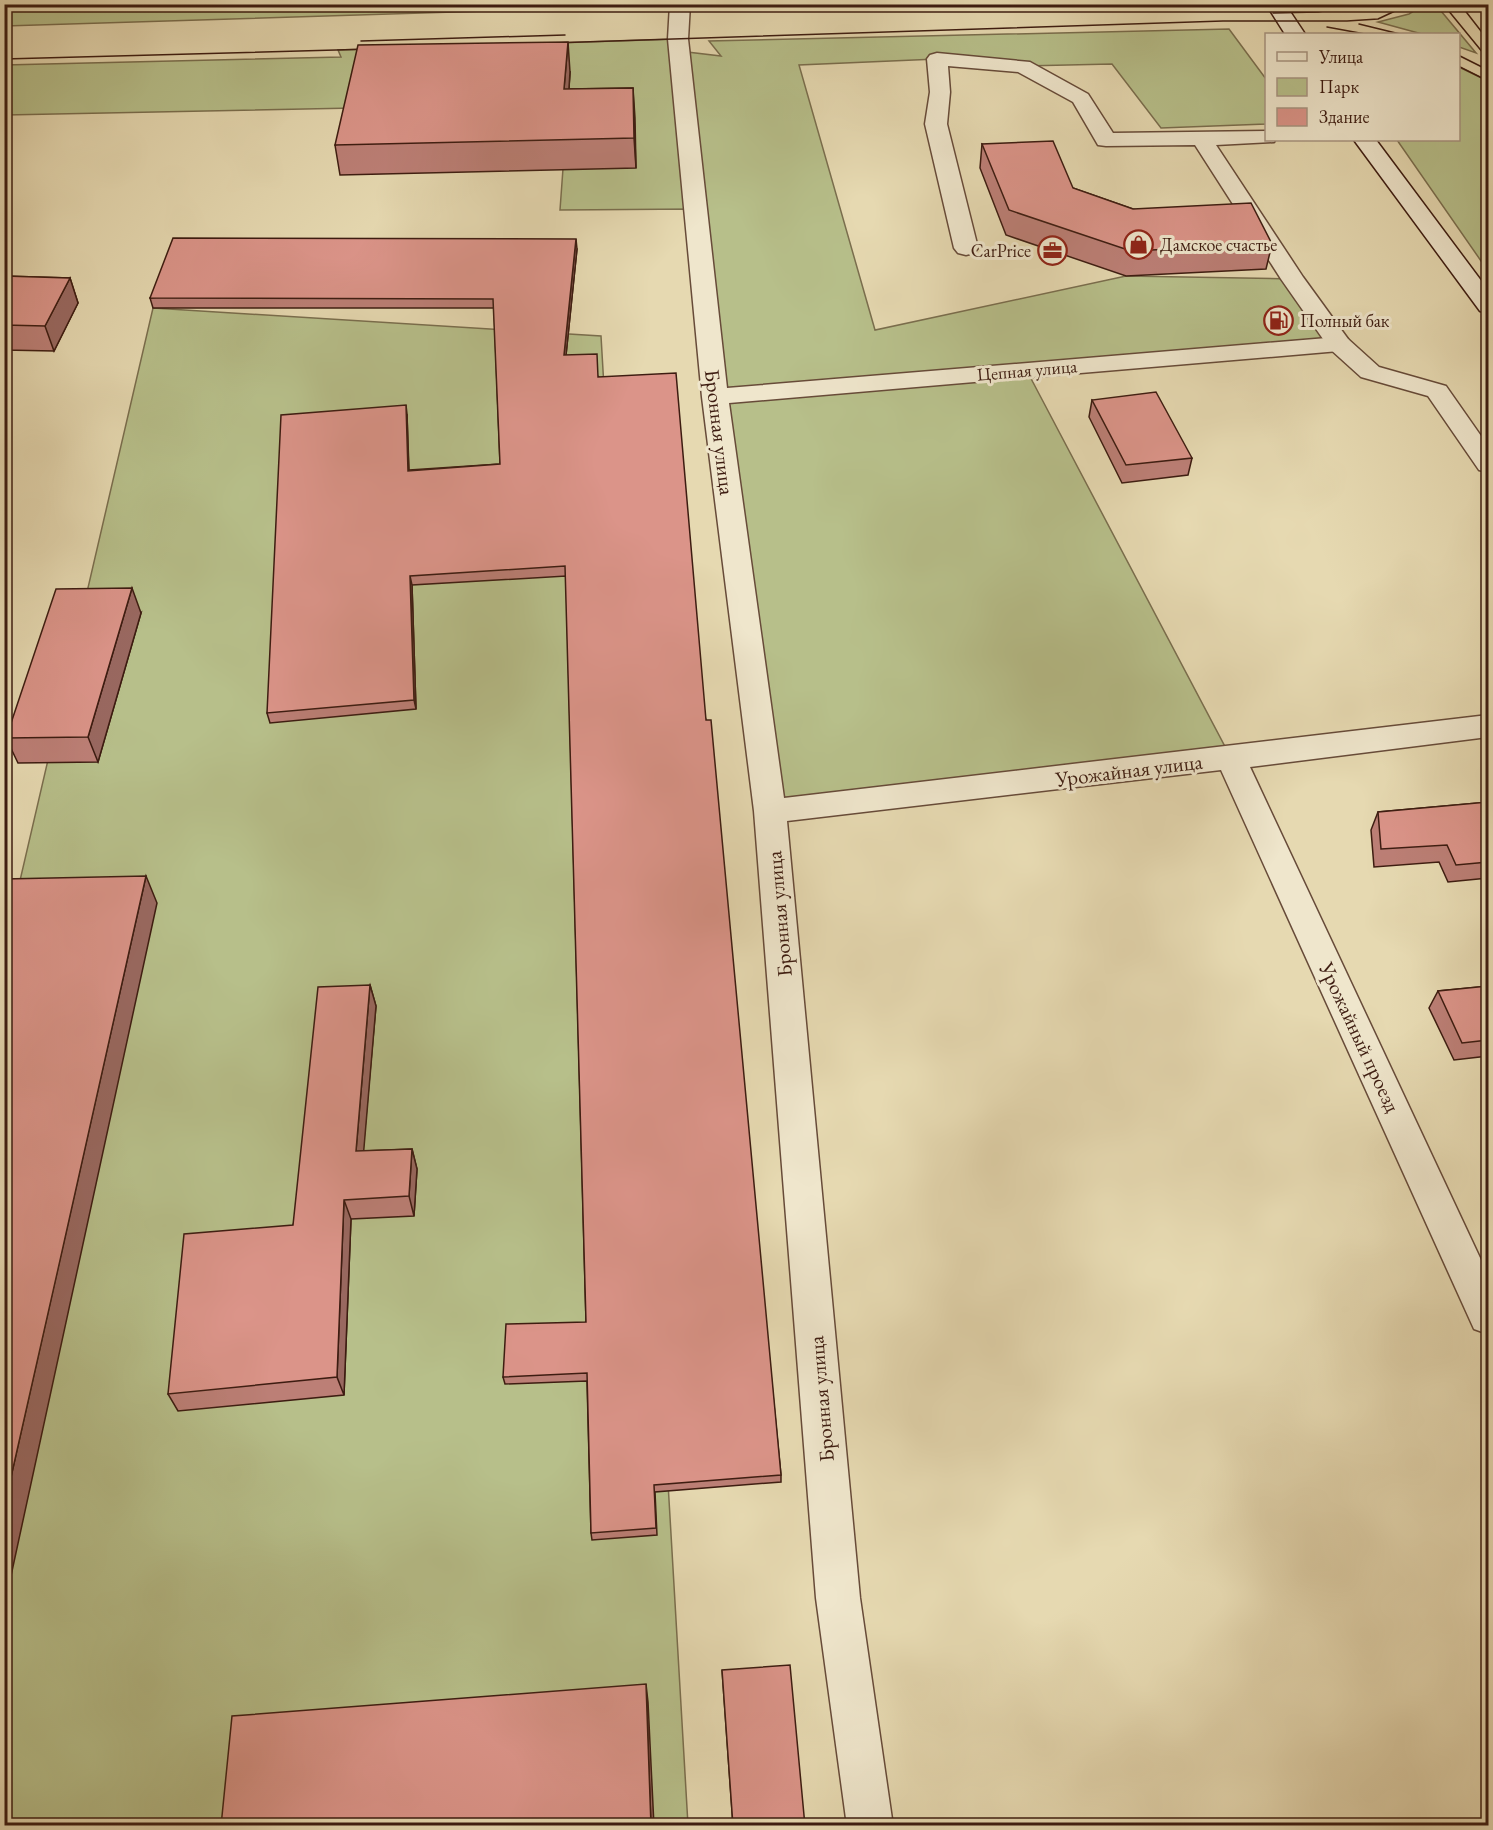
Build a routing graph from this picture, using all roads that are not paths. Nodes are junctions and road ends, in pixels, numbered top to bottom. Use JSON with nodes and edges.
{"nodes":[{"id":1,"x":680,"y":4,"type":"edge"},
{"id":2,"x":1275,"y":4,"type":"edge"},
{"id":3,"x":1294,"y":33,"type":"edge"},
{"id":4,"x":1265,"y":137,"type":"edge"},
{"id":5,"x":1200,"y":138,"type":"junction"},
{"id":6,"x":1366,"y":141,"type":"edge"},
{"id":7,"x":966,"y":248,"type":"dead end"},
{"id":8,"x":1488,"y":306,"type":"edge"},
{"id":9,"x":1339,"y":345,"type":"junction"},
{"id":10,"x":715,"y":397,"type":"junction"},
{"id":11,"x":1488,"y":464,"type":"edge"},
{"id":12,"x":1488,"y":726,"type":"edge"},
{"id":13,"x":1231,"y":758,"type":"junction"},
{"id":14,"x":770,"y":811,"type":"junction"},
{"id":15,"x":1488,"y":1316,"type":"edge"},
{"id":16,"x":870,"y":1826,"type":"edge"}],
"edges":[{"from":1,"to":10,"type":"street","name":"Бронная улица"},
{"from":2,"to":3,"type":"street"},
{"from":4,"to":5,"type":"street"},
{"from":5,"to":7,"type":"street"},
{"from":5,"to":9,"type":"street"},
{"from":6,"to":8,"type":"street"},
{"from":9,"to":10,"type":"street","name":"Цепная улица"},
{"from":9,"to":11,"type":"street"},
{"from":10,"to":14,"type":"street","name":"Бронная улица"},
{"from":12,"to":13,"type":"street","name":"Урожайная улица"},
{"from":13,"to":14,"type":"street","name":"Урожайная улица"},
{"from":13,"to":15,"type":"street","name":"Урожайный проезд"},
{"from":14,"to":16,"type":"street","name":"Бронная улица"}]}
